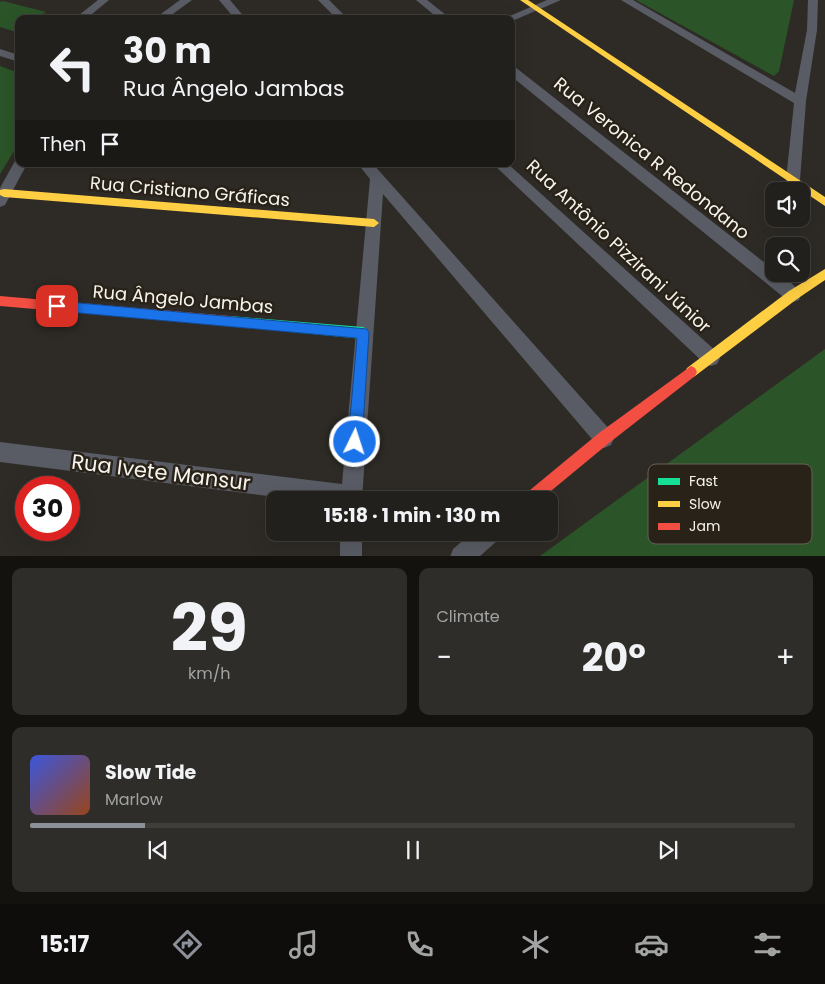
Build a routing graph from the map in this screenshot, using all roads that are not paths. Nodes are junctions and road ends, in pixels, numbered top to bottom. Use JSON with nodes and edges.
{"nodes":[{"id":1,"x":104,"y":0,"type":"edge"},
{"id":2,"x":187,"y":0,"type":"edge"},
{"id":3,"x":224,"y":0,"type":"edge"},
{"id":4,"x":323,"y":0,"type":"edge"},
{"id":5,"x":421,"y":0,"type":"edge"},
{"id":6,"x":523,"y":0,"type":"edge"},
{"id":7,"x":556,"y":0,"type":"edge"},
{"id":8,"x":626,"y":0,"type":"edge"},
{"id":9,"x":813,"y":0,"type":"edge"},
{"id":10,"x":536,"y":8,"type":"junction"},
{"id":11,"x":84,"y":15,"type":"edge"},
{"id":12,"x":165,"y":15,"type":"edge"},
{"id":13,"x":237,"y":15,"type":"edge"},
{"id":14,"x":339,"y":15,"type":"edge"},
{"id":15,"x":441,"y":15,"type":"edge"},
{"id":16,"x":515,"y":16,"type":"edge"},
{"id":17,"x":812,"y":30,"type":"junction"},
{"id":18,"x":825,"y":33,"type":"edge"},
{"id":19,"x":0,"y":52,"type":"edge"},
{"id":20,"x":15,"y":58,"type":"edge"},
{"id":21,"x":515,"y":73,"type":"edge"},
{"id":22,"x":800,"y":101,"type":"junction"},
{"id":23,"x":18,"y":167,"type":"edge"},
{"id":24,"x":367,"y":167,"type":"edge"},
{"id":25,"x":503,"y":167,"type":"edge"},
{"id":26,"x":377,"y":179,"type":"junction"},
{"id":27,"x":793,"y":180,"type":"junction"},
{"id":28,"x":2,"y":197,"type":"edge"},
{"id":29,"x":825,"y":202,"type":"edge"},
{"id":30,"x":374,"y":223,"type":"junction"},
{"id":31,"x":825,"y":274,"type":"edge"},
{"id":32,"x":793,"y":295,"type":"junction"},
{"id":33,"x":0,"y":301,"type":"edge"},
{"id":34,"x":363,"y":333,"type":"junction"},
{"id":35,"x":711,"y":358,"type":"junction"},
{"id":36,"x":604,"y":438,"type":"junction"},
{"id":37,"x":0,"y":452,"type":"edge"},
{"id":38,"x":298,"y":491,"type":"edge"},
{"id":39,"x":352,"y":491,"type":"edge"},
{"id":40,"x":540,"y":491,"type":"edge"},
{"id":41,"x":351,"y":541,"type":"edge"},
{"id":42,"x":479,"y":541,"type":"edge"},
{"id":43,"x":351,"y":556,"type":"edge"},
{"id":44,"x":461,"y":556,"type":"edge"}],
"edges":[{"from":1,"to":11,"type":"street"},
{"from":2,"to":12,"type":"street"},
{"from":3,"to":13,"type":"street"},
{"from":4,"to":14,"type":"street"},
{"from":5,"to":15,"type":"street"},
{"from":6,"to":10,"type":"street"},
{"from":7,"to":10,"type":"street"},
{"from":8,"to":22,"type":"street"},
{"from":9,"to":17,"type":"street"},
{"from":10,"to":16,"type":"street"},
{"from":10,"to":27,"type":"street"},
{"from":17,"to":18,"type":"street"},
{"from":17,"to":22,"type":"street"},
{"from":19,"to":20,"type":"street"},
{"from":21,"to":32,"type":"street","name":"Rua Veronica R Redondano"},
{"from":22,"to":27,"type":"street"},
{"from":23,"to":28,"type":"street"},
{"from":24,"to":26,"type":"street"},
{"from":25,"to":35,"type":"street","name":"Rua Antônio Pizzirani Júnior"},
{"from":26,"to":30,"type":"street"},
{"from":26,"to":36,"type":"street"},
{"from":27,"to":29,"type":"street"},
{"from":28,"to":30,"type":"street","name":"Rua Cristiano Gráficas"},
{"from":30,"to":34,"type":"street"},
{"from":31,"to":32,"type":"street"},
{"from":32,"to":35,"type":"street"},
{"from":33,"to":34,"type":"street","name":"Rua Ângelo Jambas"},
{"from":34,"to":39,"type":"street"},
{"from":35,"to":36,"type":"street"},
{"from":36,"to":40,"type":"street"},
{"from":37,"to":38,"type":"street","name":"Rua Ivete Mansur"},
{"from":41,"to":43,"type":"street"},
{"from":42,"to":44,"type":"street"}]}
